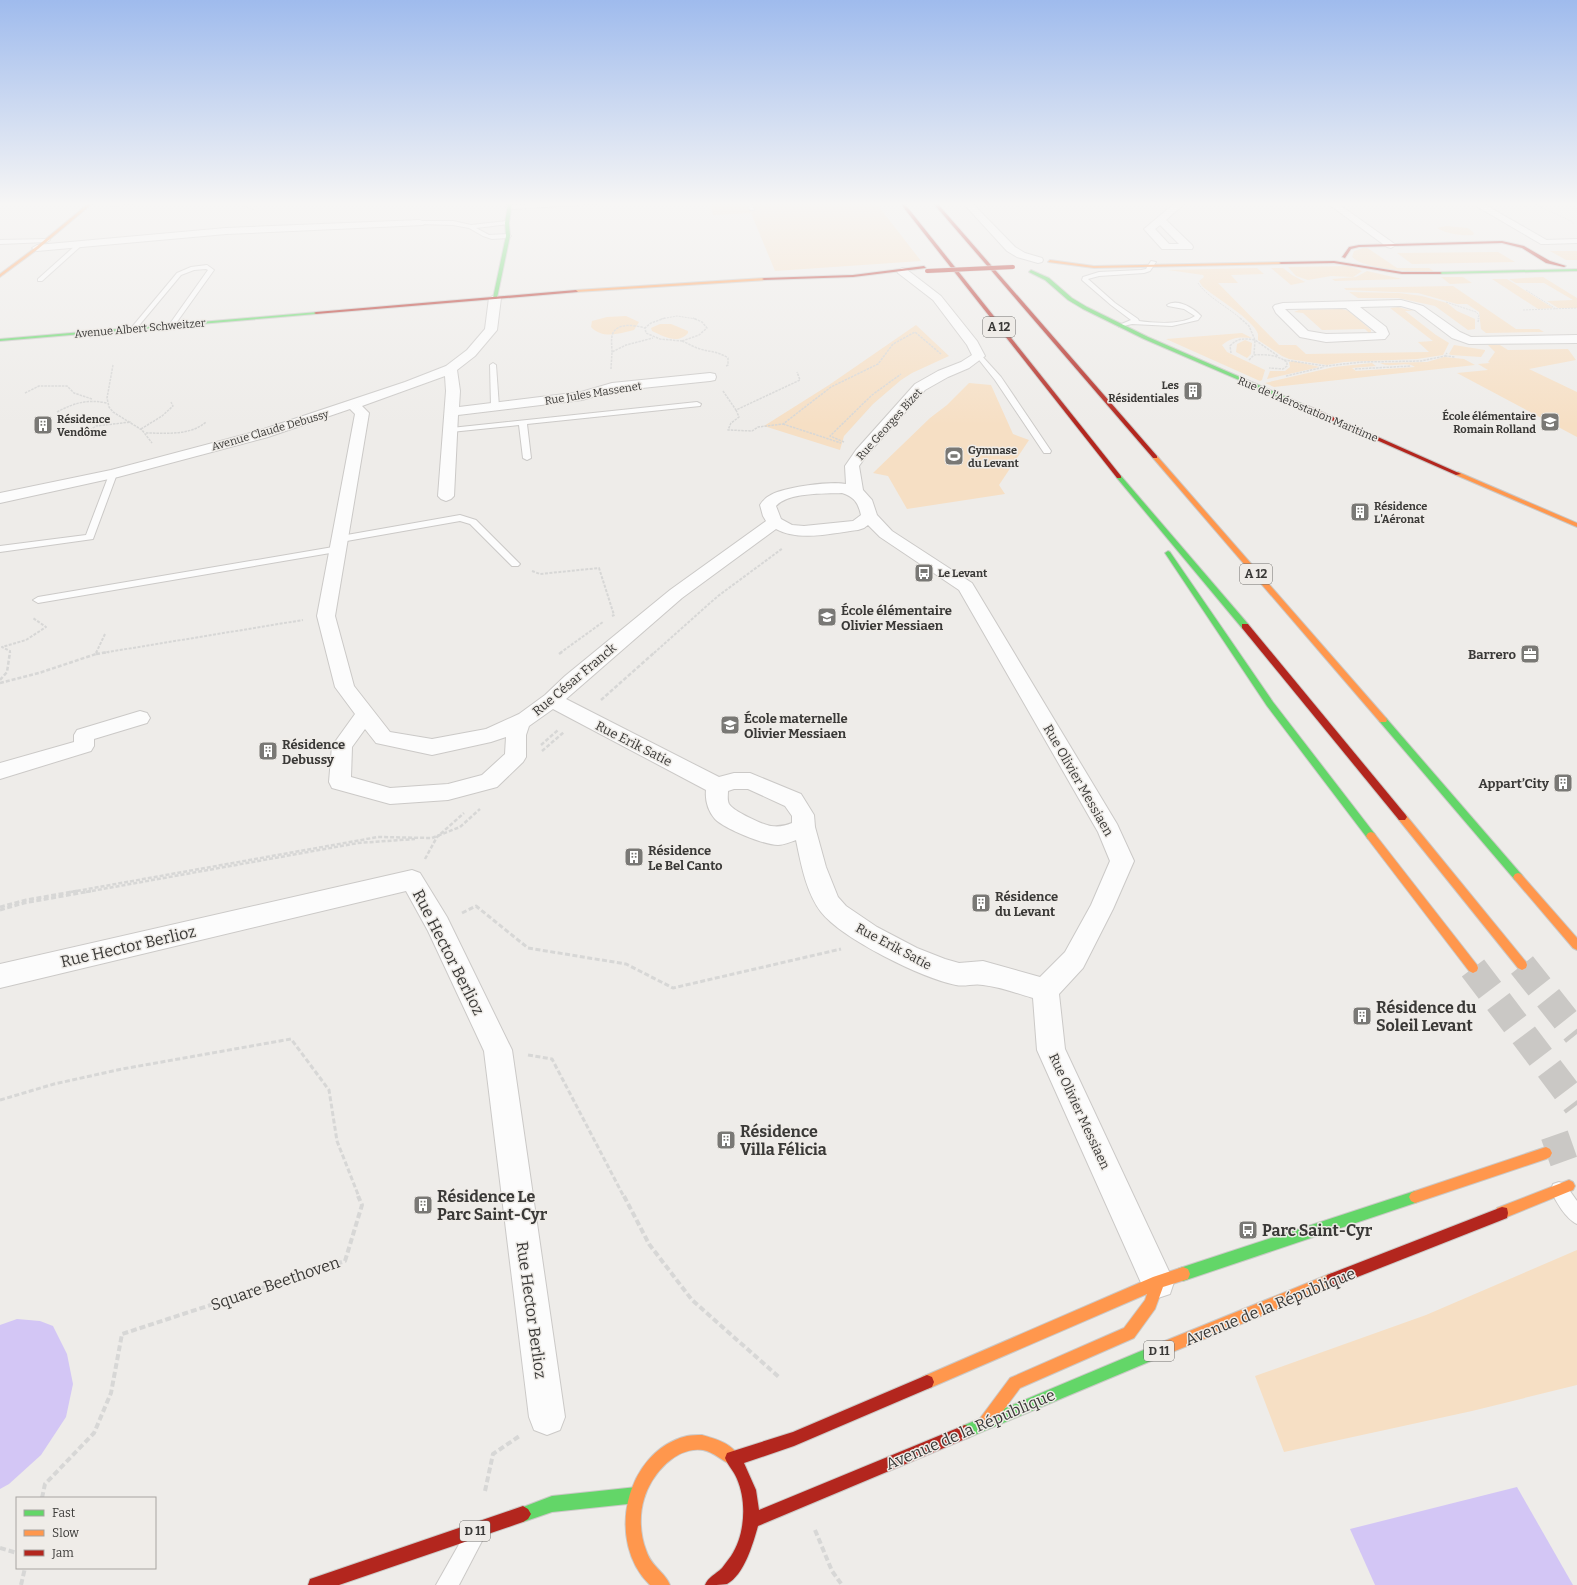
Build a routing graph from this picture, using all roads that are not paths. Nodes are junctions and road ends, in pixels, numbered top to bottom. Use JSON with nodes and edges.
{"nodes":[{"id":1,"x":43,"y":277,"type":"edge"},
{"id":2,"x":177,"y":277,"type":"edge"},
{"id":3,"x":206,"y":277,"type":"edge"},
{"id":4,"x":499,"y":277,"type":"edge"},
{"id":5,"x":827,"y":277,"type":"edge"},
{"id":6,"x":910,"y":277,"type":"edge"},
{"id":7,"x":960,"y":277,"type":"edge"},
{"id":8,"x":999,"y":277,"type":"edge"},
{"id":9,"x":1055,"y":277,"type":"edge"},
{"id":10,"x":1089,"y":277,"type":"edge"},
{"id":11,"x":40,"y":280,"type":"dead end"},
{"id":12,"x":495,"y":298,"type":"junction"},
{"id":13,"x":1170,"y":305,"type":"dead end"},
{"id":14,"x":1349,"y":305,"type":"junction"},
{"id":15,"x":1183,"y":316,"type":"dead end"},
{"id":16,"x":1134,"y":321,"type":"junction"},
{"id":17,"x":172,"y":325,"type":"junction"},
{"id":18,"x":1121,"y":326,"type":"junction"},
{"id":19,"x":134,"y":328,"type":"junction"},
{"id":20,"x":1577,"y":339,"type":"edge"},
{"id":21,"x":0,"y":340,"type":"edge"},
{"id":22,"x":979,"y":356,"type":"junction"},
{"id":23,"x":493,"y":365,"type":"dead end"},
{"id":24,"x":451,"y":369,"type":"junction"},
{"id":25,"x":710,"y":377,"type":"road end"},
{"id":26,"x":697,"y":404,"type":"dead end"},
{"id":27,"x":353,"y":405,"type":"junction"},
{"id":28,"x":495,"y":407,"type":"junction"},
{"id":29,"x":452,"y":412,"type":"junction"},
{"id":30,"x":523,"y":423,"type":"junction"},
{"id":31,"x":451,"y":430,"type":"junction"},
{"id":32,"x":1097,"y":450,"type":"junction"},
{"id":33,"x":1047,"y":451,"type":"dead end"},
{"id":34,"x":526,"y":458,"type":"dead end"},
{"id":35,"x":852,"y":472,"type":"junction"},
{"id":36,"x":113,"y":474,"type":"junction"},
{"id":37,"x":825,"y":488,"type":"junction"},
{"id":38,"x":855,"y":491,"type":"junction"},
{"id":39,"x":446,"y":496,"type":"dead end"},
{"id":40,"x":0,"y":498,"type":"edge"},
{"id":41,"x":863,"y":520,"type":"junction"},
{"id":42,"x":775,"y":522,"type":"junction"},
{"id":43,"x":1577,"y":525,"type":"edge"},
{"id":44,"x":1155,"y":535,"type":"dead end"},
{"id":45,"x":340,"y":544,"type":"junction"},
{"id":46,"x":1164,"y":548,"type":"dead end"},
{"id":47,"x":0,"y":549,"type":"edge"},
{"id":48,"x":515,"y":564,"type":"road end"},
{"id":49,"x":38,"y":600,"type":"road end"},
{"id":50,"x":552,"y":700,"type":"junction"},
{"id":51,"x":365,"y":715,"type":"junction"},
{"id":52,"x":140,"y":718,"type":"dead end"},
{"id":53,"x":520,"y":721,"type":"junction"},
{"id":54,"x":0,"y":771,"type":"edge"},
{"id":55,"x":717,"y":786,"type":"junction"},
{"id":56,"x":804,"y":827,"type":"junction"},
{"id":57,"x":1577,"y":945,"type":"edge"},
{"id":58,"x":1522,"y":965,"type":"tunnel mouth"},
{"id":59,"x":1473,"y":968,"type":"tunnel mouth"},
{"id":60,"x":0,"y":976,"type":"edge"},
{"id":61,"x":1044,"y":990,"type":"junction"},
{"id":62,"x":1546,"y":1153,"type":"tunnel mouth"},
{"id":63,"x":1564,"y":1188,"type":"joint"},
{"id":64,"x":1577,"y":1215,"type":"edge"},
{"id":65,"x":1158,"y":1282,"type":"junction"},
{"id":66,"x":546,"y":1417,"type":"road end"},
{"id":67,"x":986,"y":1422,"type":"junction"},
{"id":68,"x":734,"y":1460,"type":"junction"},
{"id":69,"x":637,"y":1496,"type":"junction"},
{"id":70,"x":751,"y":1521,"type":"junction"},
{"id":71,"x":477,"y":1530,"type":"junction"},
{"id":72,"x":316,"y":1585,"type":"edge"},
{"id":73,"x":447,"y":1585,"type":"edge"},
{"id":74,"x":662,"y":1585,"type":"edge"},
{"id":75,"x":713,"y":1585,"type":"edge"}],
"edges":[{"from":1,"to":11,"type":"lane"},
{"from":2,"to":19,"type":"lane"},
{"from":3,"to":17,"type":"lane"},
{"from":4,"to":12,"type":"main road"},
{"from":5,"to":12,"type":"main road","name":"Avenue Albert Schweitzer"},
{"from":6,"to":22,"type":"street"},
{"from":7,"to":32,"type":"main road","number":"A 12"},
{"from":8,"to":57,"type":"main road","number":"A 12"},
{"from":9,"to":18,"type":"main road","name":"Rue de l'Aérostation Maritime"},
{"from":10,"to":16,"type":"lane"},
{"from":12,"to":17,"type":"main road","name":"Avenue Albert Schweitzer"},
{"from":12,"to":24,"type":"street","name":"Avenue Claude Debussy"},
{"from":13,"to":16,"type":"lane"},
{"from":14,"to":14,"type":"street"},
{"from":14,"to":20,"type":"street"},
{"from":15,"to":16,"type":"lane"},
{"from":16,"to":18,"type":"lane"},
{"from":17,"to":19,"type":"main road","name":"Avenue Albert Schweitzer"},
{"from":18,"to":43,"type":"main road","name":"Rue de l'Aérostation Maritime"},
{"from":19,"to":21,"type":"main road","name":"Avenue Albert Schweitzer"},
{"from":22,"to":33,"type":"lane"},
{"from":22,"to":35,"type":"street","name":"Rue Georges Bizet"},
{"from":23,"to":28,"type":"lane"},
{"from":24,"to":27,"type":"street","name":"Avenue Claude Debussy"},
{"from":24,"to":29,"type":"street"},
{"from":25,"to":28,"type":"street","name":"Rue Jules Massenet"},
{"from":26,"to":30,"type":"lane"},
{"from":27,"to":36,"type":"street","name":"Avenue Claude Debussy"},
{"from":27,"to":45,"type":"street","name":"Rue César Franck"},
{"from":28,"to":29,"type":"street","name":"Rue Jules Massenet"},
{"from":29,"to":31,"type":"street"},
{"from":30,"to":31,"type":"lane"},
{"from":30,"to":34,"type":"lane"},
{"from":31,"to":39,"type":"street"},
{"from":32,"to":44,"type":"main road"},
{"from":32,"to":58,"type":"main road","number":"A 12"},
{"from":35,"to":37,"type":"street","name":"Rue Georges Bizet"},
{"from":35,"to":38,"type":"street","name":"Rue Georges Bizet"},
{"from":36,"to":40,"type":"street","name":"Avenue Claude Debussy"},
{"from":36,"to":47,"type":"lane"},
{"from":37,"to":38,"type":"street"},
{"from":37,"to":42,"type":"street"},
{"from":38,"to":41,"type":"street"},
{"from":41,"to":42,"type":"street"},
{"from":41,"to":61,"type":"street","name":"Rue Olivier Messiaen"},
{"from":42,"to":50,"type":"street","name":"Rue César Franck"},
{"from":45,"to":48,"type":"lane"},
{"from":45,"to":49,"type":"lane"},
{"from":45,"to":51,"type":"street","name":"Rue César Franck"},
{"from":46,"to":59,"type":"main road"},
{"from":50,"to":53,"type":"street","name":"Rue César Franck"},
{"from":50,"to":55,"type":"street","name":"Rue Erik Satie"},
{"from":51,"to":53,"type":"street","name":"Rue César Franck"},
{"from":51,"to":53,"type":"street"},
{"from":52,"to":54,"type":"street"},
{"from":55,"to":56,"type":"street","name":"Rue Erik Satie"},
{"from":55,"to":56,"type":"street"},
{"from":56,"to":61,"type":"street","name":"Rue Erik Satie"},
{"from":60,"to":66,"type":"street","name":"Rue Hector Berlioz"},
{"from":61,"to":65,"type":"street","name":"Rue Olivier Messiaen"},
{"from":62,"to":65,"type":"main road"},
{"from":63,"to":64,"type":"lane"},
{"from":63,"to":67,"type":"main road","name":"Avenue de la République","number":"D 11"},
{"from":65,"to":67,"type":"main road"},
{"from":65,"to":68,"type":"main road"},
{"from":67,"to":70,"type":"main road","name":"Avenue de la République","number":"D 11"},
{"from":68,"to":69,"type":"main road"},
{"from":68,"to":70,"type":"main road"},
{"from":69,"to":71,"type":"main road","number":"D 11"},
{"from":69,"to":74,"type":"main road"},
{"from":70,"to":75,"type":"main road"},
{"from":71,"to":72,"type":"main road","number":"D 11"},
{"from":71,"to":73,"type":"lane"}]}
